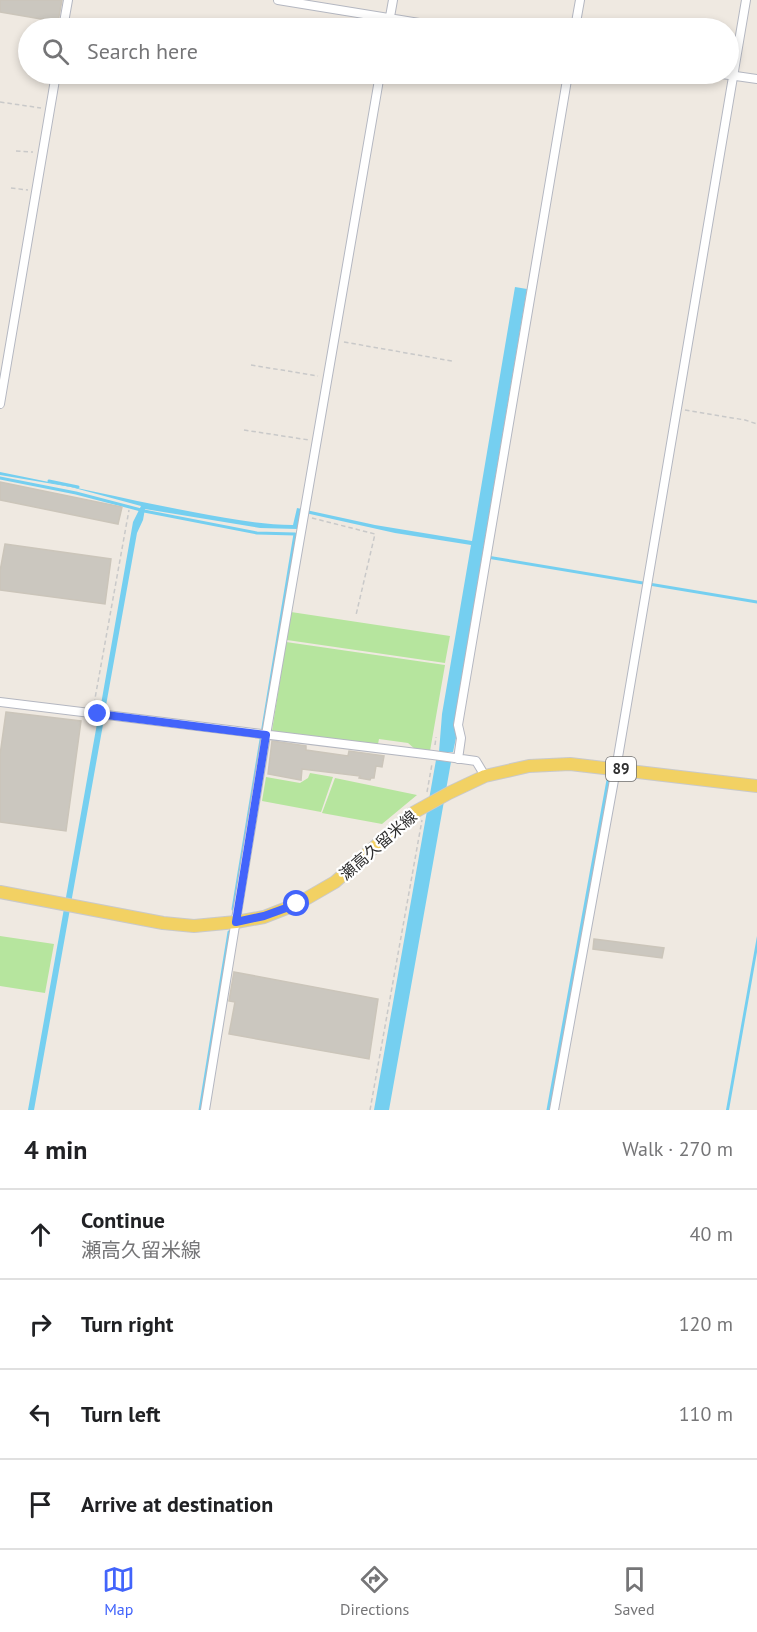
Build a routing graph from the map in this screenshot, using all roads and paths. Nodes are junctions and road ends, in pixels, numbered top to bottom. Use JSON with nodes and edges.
{"nodes":[{"id":1,"x":68,"y":0,"type":"edge"},
{"id":2,"x":278,"y":0,"type":"edge"},
{"id":3,"x":393,"y":0,"type":"edge"},
{"id":4,"x":580,"y":0,"type":"edge"},
{"id":5,"x":746,"y":0,"type":"edge"},
{"id":6,"x":65,"y":18,"type":"edge"},
{"id":7,"x":384,"y":18,"type":"edge"},
{"id":8,"x":390,"y":18,"type":"edge"},
{"id":9,"x":577,"y":18,"type":"edge"},
{"id":10,"x":739,"y":44,"type":"edge"},
{"id":11,"x":739,"y":76,"type":"edge"},
{"id":12,"x":757,"y":79,"type":"edge"},
{"id":13,"x":54,"y":84,"type":"edge"},
{"id":14,"x":378,"y":84,"type":"edge"},
{"id":15,"x":566,"y":84,"type":"edge"},
{"id":16,"x":732,"y":84,"type":"edge"},
{"id":17,"x":0,"y":102,"type":"edge"},
{"id":18,"x":50,"y":110,"type":"junction"},
{"id":19,"x":16,"y":151,"type":"dead end"},
{"id":20,"x":42,"y":153,"type":"junction"},
{"id":21,"x":11,"y":188,"type":"dead end"},
{"id":22,"x":36,"y":191,"type":"junction"},
{"id":23,"x":334,"y":340,"type":"junction"},
{"id":24,"x":452,"y":361,"type":"dead end"},
{"id":25,"x":251,"y":365,"type":"dead end"},
{"id":26,"x":328,"y":379,"type":"junction"},
{"id":27,"x":0,"y":404,"type":"edge"},
{"id":28,"x":677,"y":409,"type":"junction"},
{"id":29,"x":757,"y":424,"type":"edge"},
{"id":30,"x":244,"y":430,"type":"dead end"},
{"id":31,"x":317,"y":441,"type":"junction"},
{"id":32,"x":129,"y":510,"type":"dead end"},
{"id":33,"x":304,"y":516,"type":"junction"},
{"id":34,"x":356,"y":615,"type":"dead end"},
{"id":35,"x":0,"y":702,"type":"edge"},
{"id":36,"x":96,"y":714,"type":"junction"},
{"id":37,"x":266,"y":735,"type":"junction"},
{"id":38,"x":436,"y":737,"type":"dead end"},
{"id":39,"x":433,"y":755,"type":"junction"},
{"id":40,"x":458,"y":759,"type":"junction"},
{"id":41,"x":616,"y":769,"type":"junction"},
{"id":42,"x":485,"y":776,"type":"junction"},
{"id":43,"x":757,"y":786,"type":"edge"},
{"id":44,"x":425,"y":806,"type":"junction"},
{"id":45,"x":0,"y":892,"type":"edge"},
{"id":46,"x":236,"y":922,"type":"junction"},
{"id":47,"x":205,"y":1110,"type":"edge"},
{"id":48,"x":370,"y":1110,"type":"edge"},
{"id":49,"x":554,"y":1110,"type":"edge"}],
"edges":[{"from":1,"to":6,"type":"street"},
{"from":2,"to":7,"type":"street"},
{"from":3,"to":8,"type":"street"},
{"from":4,"to":9,"type":"street"},
{"from":5,"to":10,"type":"street"},
{"from":11,"to":12,"type":"street"},
{"from":13,"to":18,"type":"street"},
{"from":14,"to":23,"type":"street"},
{"from":15,"to":40,"type":"street"},
{"from":16,"to":28,"type":"street"},
{"from":17,"to":18,"type":"path"},
{"from":18,"to":20,"type":"street"},
{"from":19,"to":20,"type":"path"},
{"from":20,"to":22,"type":"street"},
{"from":21,"to":22,"type":"path"},
{"from":22,"to":27,"type":"street"},
{"from":23,"to":24,"type":"path"},
{"from":23,"to":26,"type":"street"},
{"from":25,"to":26,"type":"path"},
{"from":26,"to":31,"type":"street"},
{"from":28,"to":29,"type":"path"},
{"from":28,"to":41,"type":"street"},
{"from":30,"to":31,"type":"path"},
{"from":31,"to":33,"type":"street"},
{"from":32,"to":36,"type":"path"},
{"from":33,"to":34,"type":"path"},
{"from":33,"to":37,"type":"street"},
{"from":35,"to":36,"type":"street"},
{"from":36,"to":37,"type":"street"},
{"from":37,"to":39,"type":"street"},
{"from":37,"to":46,"type":"street"},
{"from":38,"to":39,"type":"path"},
{"from":39,"to":40,"type":"street"},
{"from":39,"to":44,"type":"path"},
{"from":40,"to":42,"type":"street"},
{"from":41,"to":42,"type":"main road","name":"瀬高久留米線","number":"89"},
{"from":41,"to":43,"type":"main road","name":"瀬高久留米線","number":"89"},
{"from":41,"to":49,"type":"street"},
{"from":42,"to":44,"type":"main road","name":"瀬高久留米線","number":"89"},
{"from":44,"to":46,"type":"main road","name":"瀬高久留米線","number":"89"},
{"from":44,"to":48,"type":"path"},
{"from":45,"to":46,"type":"main road","name":"瀬高久留米線","number":"89"},
{"from":46,"to":47,"type":"street"}]}
